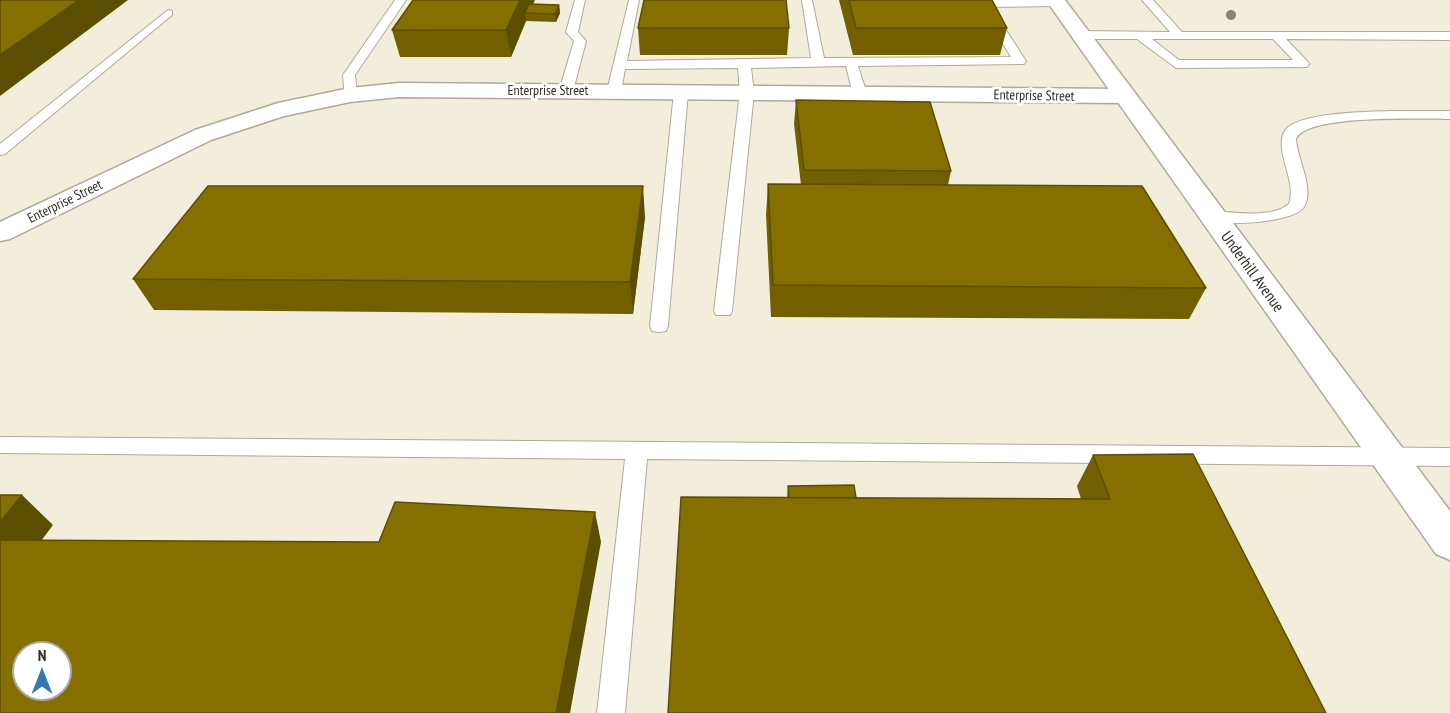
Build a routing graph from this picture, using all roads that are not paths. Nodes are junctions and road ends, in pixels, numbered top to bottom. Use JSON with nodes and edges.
{"nodes":[{"id":1,"x":401,"y":0,"type":"edge"},
{"id":2,"x":580,"y":0,"type":"edge"},
{"id":3,"x":634,"y":0,"type":"edge"},
{"id":4,"x":807,"y":0,"type":"edge"},
{"id":5,"x":1147,"y":0,"type":"edge"},
{"id":6,"x":983,"y":2,"type":"edge"},
{"id":7,"x":1056,"y":2,"type":"edge"},
{"id":8,"x":168,"y":13,"type":"dead end"},
{"id":9,"x":1080,"y":35,"type":"junction"},
{"id":10,"x":1140,"y":35,"type":"junction"},
{"id":11,"x":1179,"y":35,"type":"junction"},
{"id":12,"x":1276,"y":35,"type":"junction"},
{"id":13,"x":1450,"y":36,"type":"edge"},
{"id":14,"x":818,"y":62,"type":"junction"},
{"id":15,"x":851,"y":62,"type":"junction"},
{"id":16,"x":744,"y":64,"type":"junction"},
{"id":17,"x":620,"y":65,"type":"junction"},
{"id":18,"x":566,"y":91,"type":"junction"},
{"id":19,"x":614,"y":92,"type":"junction"},
{"id":20,"x":681,"y":92,"type":"junction"},
{"id":21,"x":747,"y":93,"type":"junction"},
{"id":22,"x":860,"y":94,"type":"junction"},
{"id":23,"x":350,"y":95,"type":"junction"},
{"id":24,"x":1124,"y":96,"type":"junction"},
{"id":25,"x":1450,"y":115,"type":"edge"},
{"id":26,"x":0,"y":151,"type":"edge"},
{"id":27,"x":1211,"y":216,"type":"junction"},
{"id":28,"x":0,"y":233,"type":"edge"},
{"id":29,"x":723,"y":311,"type":"dead end"},
{"id":30,"x":659,"y":326,"type":"dead end"},
{"id":31,"x":0,"y":445,"type":"edge"},
{"id":32,"x":637,"y":450,"type":"junction"},
{"id":33,"x":1385,"y":455,"type":"junction"},
{"id":34,"x":1450,"y":457,"type":"edge"},
{"id":35,"x":1450,"y":543,"type":"edge"},
{"id":36,"x":611,"y":713,"type":"edge"}],
"edges":[{"from":1,"to":23,"type":"lane"},
{"from":2,"to":18,"type":"lane"},
{"from":3,"to":17,"type":"lane"},
{"from":4,"to":14,"type":"lane"},
{"from":5,"to":11,"type":"lane"},
{"from":6,"to":7,"type":"lane"},
{"from":6,"to":15,"type":"lane"},
{"from":7,"to":9,"type":"street","name":"Underhill Avenue"},
{"from":8,"to":26,"type":"lane"},
{"from":9,"to":10,"type":"lane"},
{"from":9,"to":24,"type":"street","name":"Underhill Avenue"},
{"from":10,"to":11,"type":"lane"},
{"from":10,"to":12,"type":"lane"},
{"from":11,"to":12,"type":"lane"},
{"from":12,"to":13,"type":"lane"},
{"from":14,"to":15,"type":"lane"},
{"from":14,"to":16,"type":"lane"},
{"from":15,"to":22,"type":"lane"},
{"from":16,"to":17,"type":"lane"},
{"from":16,"to":21,"type":"lane"},
{"from":17,"to":19,"type":"lane"},
{"from":18,"to":19,"type":"street","name":"Enterprise Street"},
{"from":18,"to":23,"type":"street","name":"Enterprise Street"},
{"from":19,"to":20,"type":"street","name":"Enterprise Street"},
{"from":20,"to":21,"type":"street","name":"Enterprise Street"},
{"from":20,"to":30,"type":"lane"},
{"from":21,"to":22,"type":"street","name":"Enterprise Street"},
{"from":21,"to":29,"type":"lane"},
{"from":22,"to":24,"type":"street","name":"Enterprise Street"},
{"from":23,"to":28,"type":"street","name":"Enterprise Street"},
{"from":24,"to":27,"type":"street","name":"Underhill Avenue"},
{"from":25,"to":27,"type":"lane"},
{"from":27,"to":33,"type":"street","name":"Underhill Avenue"},
{"from":31,"to":32,"type":"lane"},
{"from":32,"to":33,"type":"lane"},
{"from":32,"to":36,"type":"lane"},
{"from":33,"to":34,"type":"lane"},
{"from":33,"to":35,"type":"street","name":"Underhill Avenue"}]}
